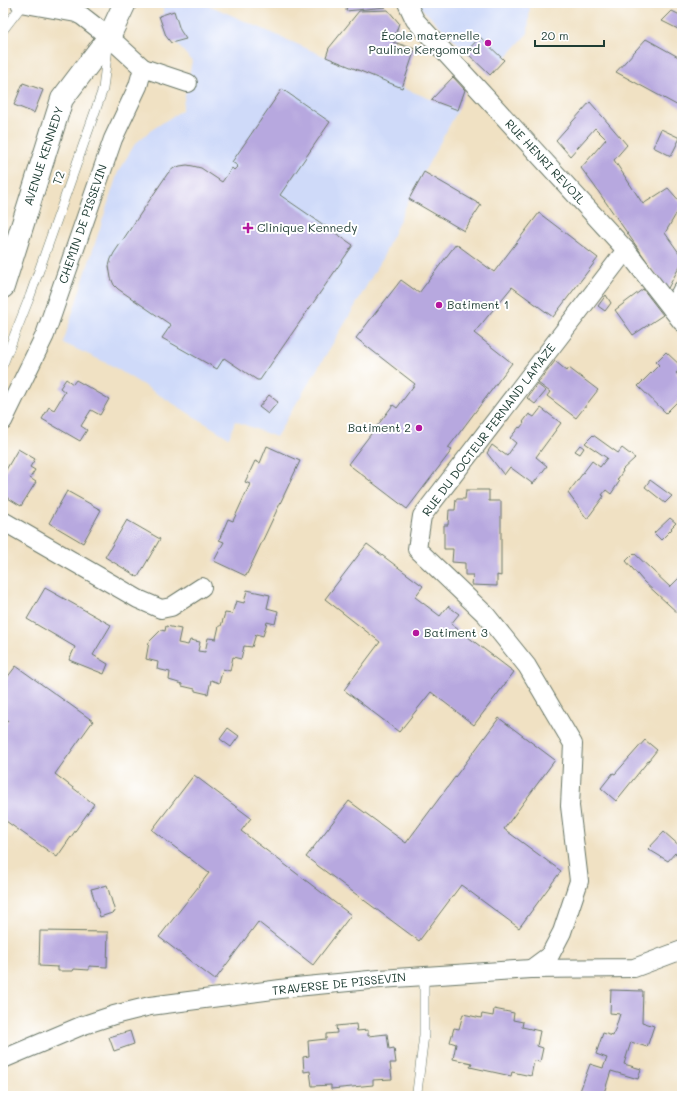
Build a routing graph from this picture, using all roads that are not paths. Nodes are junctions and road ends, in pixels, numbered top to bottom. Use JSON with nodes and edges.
{"nodes":[{"id":1,"x":114,"y":3,"type":"edge"},
{"id":2,"x":125,"y":3,"type":"edge"},
{"id":3,"x":136,"y":3,"type":"edge"},
{"id":4,"x":407,"y":3,"type":"edge"},
{"id":5,"x":28,"y":4,"type":"edge"},
{"id":6,"x":3,"y":30,"type":"edge"},
{"id":7,"x":109,"y":37,"type":"junction"},
{"id":8,"x":143,"y":68,"type":"junction"},
{"id":9,"x":188,"y":83,"type":"dead end"},
{"id":10,"x":626,"y":250,"type":"junction"},
{"id":11,"x":3,"y":287,"type":"edge"},
{"id":12,"x":682,"y":290,"type":"edge"},
{"id":13,"x":677,"y":315,"type":"edge"},
{"id":14,"x":3,"y":364,"type":"edge"},
{"id":15,"x":3,"y":421,"type":"edge"},
{"id":16,"x":3,"y":521,"type":"edge"},
{"id":17,"x":202,"y":587,"type":"dead end"},
{"id":18,"x":682,"y":950,"type":"edge"},
{"id":19,"x":531,"y":969,"type":"junction"},
{"id":20,"x":424,"y":976,"type":"junction"},
{"id":21,"x":3,"y":1059,"type":"edge"},
{"id":22,"x":414,"y":1096,"type":"edge"}],
"edges":[{"from":1,"to":7,"type":"main road","name":"AVENUE KENNEDY"},
{"from":2,"to":7,"type":"main road","name":"AVENUE KENNEDY"},
{"from":3,"to":7,"type":"lane"},
{"from":4,"to":10,"type":"street","name":"RUE HENRI REVOIL"},
{"from":5,"to":6,"type":"lane"},
{"from":5,"to":7,"type":"street"},
{"from":7,"to":8,"type":"street"},
{"from":7,"to":11,"type":"main road","name":"AVENUE KENNEDY"},
{"from":7,"to":14,"type":"lane","name":"T2"},
{"from":8,"to":9,"type":"street"},
{"from":8,"to":15,"type":"street","name":"CHEMIN DE PISSEVIN"},
{"from":10,"to":13,"type":"street","name":"RUE HENRI REVOIL"},
{"from":10,"to":19,"type":"street","name":"RUE DU DOCTEUR FERNAND LAMAZE"},
{"from":12,"to":13,"type":"street"},
{"from":16,"to":17,"type":"street"},
{"from":18,"to":19,"type":"street","name":"TRAVERSE DE PISSEVIN"},
{"from":19,"to":20,"type":"street","name":"TRAVERSE DE PISSEVIN"},
{"from":20,"to":21,"type":"street","name":"TRAVERSE DE PISSEVIN"},
{"from":20,"to":22,"type":"lane"}]}
